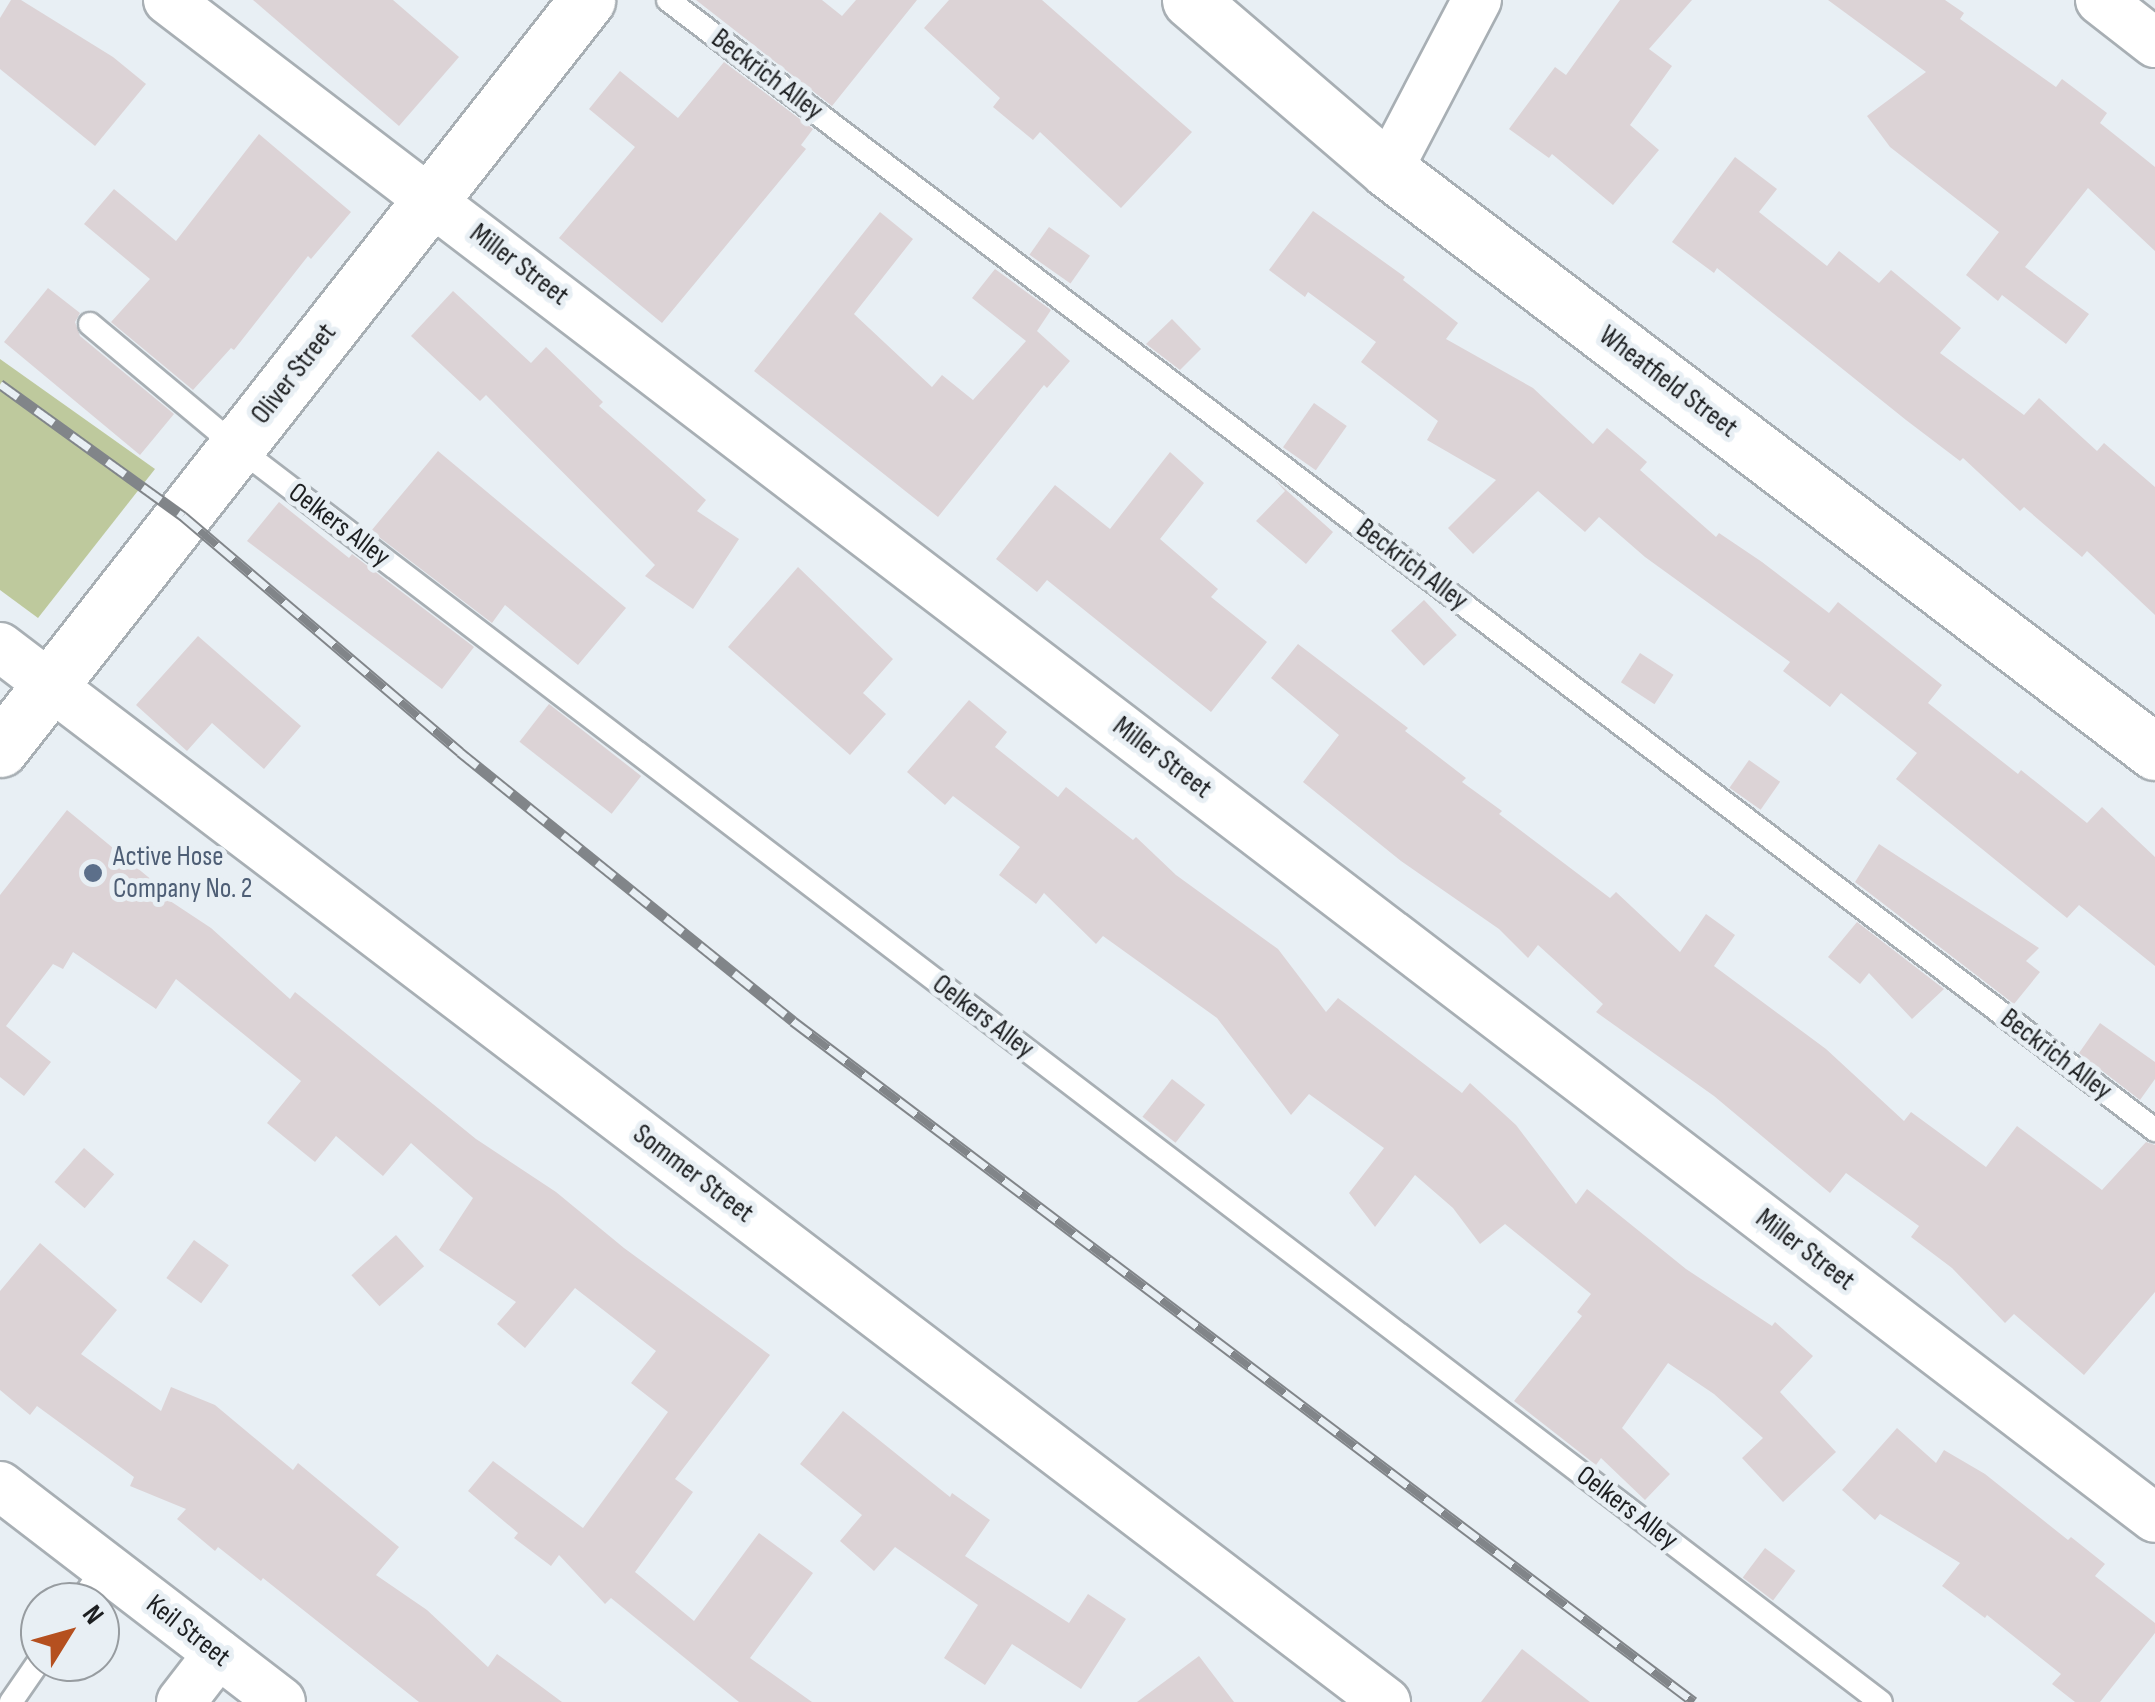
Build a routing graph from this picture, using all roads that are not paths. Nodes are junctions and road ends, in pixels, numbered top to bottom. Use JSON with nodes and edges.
{"nodes":[{"id":1,"x":168,"y":0,"type":"edge"},
{"id":2,"x":586,"y":0,"type":"edge"},
{"id":3,"x":668,"y":0,"type":"edge"},
{"id":4,"x":1190,"y":0,"type":"edge"},
{"id":5,"x":1478,"y":0,"type":"edge"},
{"id":6,"x":2100,"y":0,"type":"edge"},
{"id":7,"x":2155,"y":43,"type":"edge"},
{"id":8,"x":1388,"y":170,"type":"junction"},
{"id":9,"x":432,"y":198,"type":"junction"},
{"id":10,"x":90,"y":324,"type":"dead end"},
{"id":11,"x":237,"y":447,"type":"junction"},
{"id":12,"x":0,"y":647,"type":"edge"},
{"id":13,"x":50,"y":684,"type":"junction"},
{"id":14,"x":0,"y":748,"type":"edge"},
{"id":15,"x":2155,"y":752,"type":"edge"},
{"id":16,"x":2155,"y":1130,"type":"edge"},
{"id":17,"x":0,"y":1486,"type":"edge"},
{"id":18,"x":2155,"y":1518,"type":"edge"},
{"id":19,"x":90,"y":1582,"type":"edge"},
{"id":20,"x":120,"y":1600,"type":"edge"},
{"id":21,"x":218,"y":1654,"type":"junction"},
{"id":22,"x":181,"y":1702,"type":"edge"},
{"id":23,"x":281,"y":1702,"type":"edge"},
{"id":24,"x":1386,"y":1702,"type":"edge"},
{"id":25,"x":1882,"y":1702,"type":"edge"}],
"edges":[{"from":1,"to":9,"type":"street","name":"Miller Street"},
{"from":2,"to":9,"type":"main road","name":"Oliver Street"},
{"from":3,"to":16,"type":"lane","name":"Beckrich Alley"},
{"from":4,"to":8,"type":"main road","name":"Wheatfield Street"},
{"from":5,"to":8,"type":"street"},
{"from":6,"to":7,"type":"street"},
{"from":8,"to":15,"type":"main road","name":"Wheatfield Street"},
{"from":9,"to":11,"type":"main road","name":"Oliver Street"},
{"from":9,"to":18,"type":"street","name":"Miller Street"},
{"from":10,"to":11,"type":"lane","name":"Oelkers Alley"},
{"from":11,"to":13,"type":"main road","name":"Oliver Street"},
{"from":11,"to":25,"type":"lane","name":"Oelkers Alley"},
{"from":12,"to":13,"type":"street","name":"Sommer Street"},
{"from":13,"to":14,"type":"main road","name":"Oliver Street"},
{"from":13,"to":24,"type":"street","name":"Sommer Street"},
{"from":17,"to":19,"type":"street","name":"Keil Street"},
{"from":20,"to":21,"type":"street","name":"Keil Street"},
{"from":21,"to":22,"type":"street"},
{"from":21,"to":23,"type":"street","name":"Keil Street"}]}
